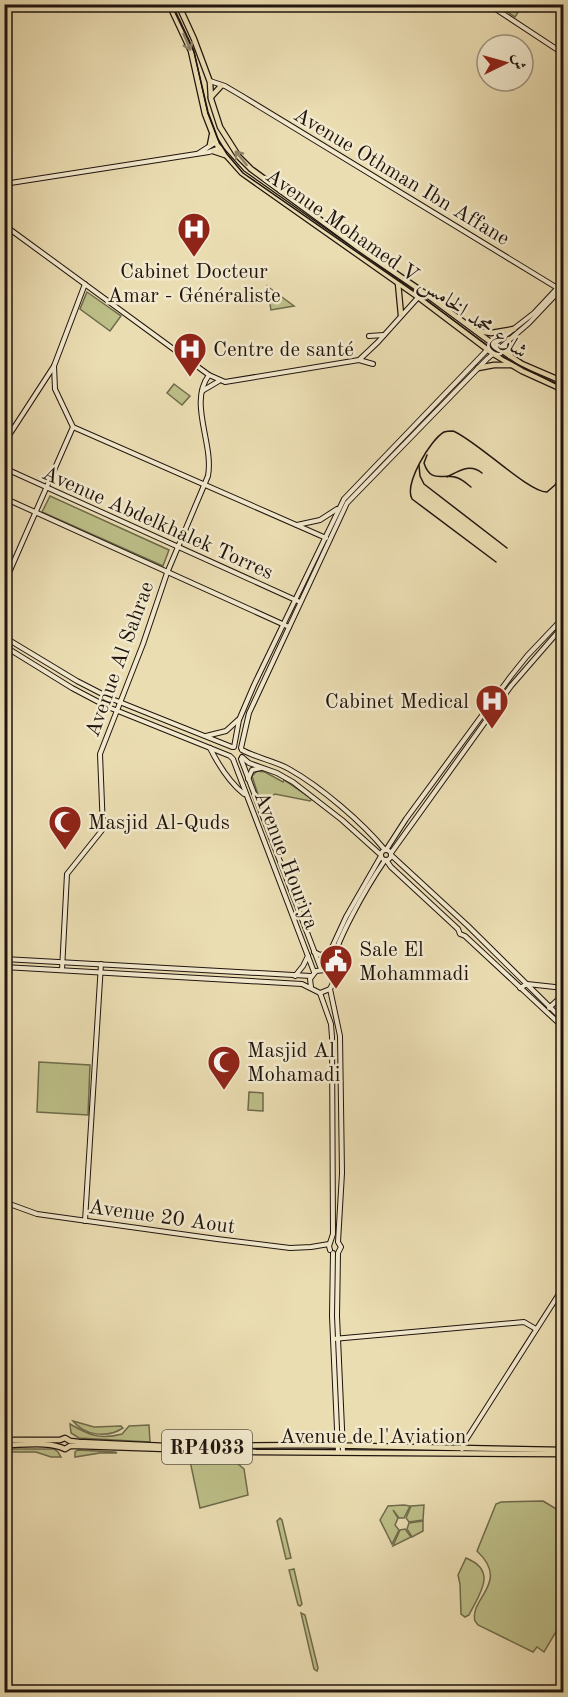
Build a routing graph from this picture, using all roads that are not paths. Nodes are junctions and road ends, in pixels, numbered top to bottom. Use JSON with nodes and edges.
{"nodes":[{"id":1,"x":169,"y":4,"type":"edge"},
{"id":2,"x":178,"y":4,"type":"edge"},
{"id":3,"x":488,"y":4,"type":"edge"},
{"id":4,"x":564,"y":54,"type":"edge"},
{"id":5,"x":209,"y":80,"type":"junction"},
{"id":6,"x":199,"y":85,"type":"junction"},
{"id":7,"x":223,"y":86,"type":"junction"},
{"id":8,"x":210,"y":88,"type":"junction"},
{"id":9,"x":211,"y":97,"type":"junction"},
{"id":10,"x":213,"y":132,"type":"junction"},
{"id":11,"x":227,"y":139,"type":"junction"},
{"id":12,"x":216,"y":141,"type":"junction"},
{"id":13,"x":210,"y":145,"type":"junction"},
{"id":14,"x":220,"y":148,"type":"junction"},
{"id":15,"x":213,"y":151,"type":"junction"},
{"id":16,"x":199,"y":154,"type":"junction"},
{"id":17,"x":226,"y":156,"type":"junction"},
{"id":18,"x":4,"y":184,"type":"edge"},
{"id":19,"x":4,"y":225,"type":"edge"},
{"id":20,"x":564,"y":280,"type":"edge"},
{"id":21,"x":85,"y":284,"type":"junction"},
{"id":22,"x":398,"y":284,"type":"junction"},
{"id":23,"x":561,"y":289,"type":"edge"},
{"id":24,"x":423,"y":292,"type":"junction"},
{"id":25,"x":418,"y":297,"type":"junction"},
{"id":26,"x":401,"y":315,"type":"junction"},
{"id":27,"x":514,"y":328,"type":"junction"},
{"id":28,"x":475,"y":330,"type":"junction"},
{"id":29,"x":384,"y":335,"type":"junction"},
{"id":30,"x":369,"y":336,"type":"dead end"},
{"id":31,"x":509,"y":339,"type":"junction"},
{"id":32,"x":496,"y":346,"type":"junction"},
{"id":33,"x":490,"y":351,"type":"junction"},
{"id":34,"x":510,"y":356,"type":"junction"},
{"id":35,"x":359,"y":360,"type":"junction"},
{"id":36,"x":373,"y":364,"type":"dead end"},
{"id":37,"x":513,"y":365,"type":"junction"},
{"id":38,"x":54,"y":366,"type":"junction"},
{"id":39,"x":478,"y":368,"type":"junction"},
{"id":40,"x":209,"y":375,"type":"junction"},
{"id":41,"x":219,"y":381,"type":"junction"},
{"id":42,"x":564,"y":382,"type":"edge"},
{"id":43,"x":44,"y":384,"type":"junction"},
{"id":44,"x":55,"y":389,"type":"junction"},
{"id":45,"x":564,"y":390,"type":"edge"},
{"id":46,"x":200,"y":392,"type":"junction"},
{"id":47,"x":73,"y":427,"type":"junction"},
{"id":48,"x":4,"y":443,"type":"edge"},
{"id":49,"x":4,"y":468,"type":"edge"},
{"id":50,"x":204,"y":485,"type":"junction"},
{"id":51,"x":46,"y":488,"type":"junction"},
{"id":52,"x":4,"y":498,"type":"edge"},
{"id":53,"x":339,"y":506,"type":"junction"},
{"id":54,"x":36,"y":512,"type":"junction"},
{"id":55,"x":294,"y":525,"type":"junction"},
{"id":56,"x":326,"y":539,"type":"junction"},
{"id":57,"x":177,"y":548,"type":"junction"},
{"id":58,"x":167,"y":573,"type":"junction"},
{"id":59,"x":4,"y":584,"type":"edge"},
{"id":60,"x":295,"y":600,"type":"junction"},
{"id":61,"x":300,"y":602,"type":"junction"},
{"id":62,"x":564,"y":617,"type":"edge"},
{"id":63,"x":283,"y":624,"type":"junction"},
{"id":64,"x":564,"y":625,"type":"edge"},
{"id":65,"x":289,"y":627,"type":"junction"},
{"id":66,"x":4,"y":637,"type":"edge"},
{"id":67,"x":4,"y":646,"type":"edge"},
{"id":68,"x":120,"y":703,"type":"junction"},
{"id":69,"x":117,"y":711,"type":"junction"},
{"id":70,"x":483,"y":714,"type":"junction"},
{"id":71,"x":489,"y":718,"type":"junction"},
{"id":72,"x":239,"y":720,"type":"junction"},
{"id":73,"x":205,"y":736,"type":"junction"},
{"id":74,"x":209,"y":747,"type":"junction"},
{"id":75,"x":233,"y":747,"type":"junction"},
{"id":76,"x":242,"y":749,"type":"junction"},
{"id":77,"x":231,"y":758,"type":"junction"},
{"id":78,"x":241,"y":758,"type":"junction"},
{"id":79,"x":262,"y":768,"type":"junction"},
{"id":80,"x":248,"y":780,"type":"junction"},
{"id":81,"x":246,"y":796,"type":"junction"},
{"id":82,"x":388,"y":852,"type":"junction"},
{"id":83,"x":381,"y":855,"type":"junction"},
{"id":84,"x":386,"y":860,"type":"junction"},
{"id":85,"x":465,"y":924,"type":"junction"},
{"id":86,"x":458,"y":929,"type":"junction"},
{"id":87,"x":470,"y":930,"type":"junction"},
{"id":88,"x":465,"y":936,"type":"junction"},
{"id":89,"x":314,"y":952,"type":"junction"},
{"id":90,"x":329,"y":952,"type":"junction"},
{"id":91,"x":308,"y":955,"type":"junction"},
{"id":92,"x":4,"y":959,"type":"edge"},
{"id":93,"x":62,"y":962,"type":"junction"},
{"id":94,"x":101,"y":964,"type":"junction"},
{"id":95,"x":4,"y":967,"type":"edge"},
{"id":96,"x":321,"y":969,"type":"junction"},
{"id":97,"x":62,"y":970,"type":"junction"},
{"id":98,"x":101,"y":972,"type":"junction"},
{"id":99,"x":330,"y":973,"type":"junction"},
{"id":100,"x":312,"y":974,"type":"junction"},
{"id":101,"x":294,"y":976,"type":"junction"},
{"id":102,"x":527,"y":984,"type":"junction"},
{"id":103,"x":538,"y":985,"type":"junction"},
{"id":104,"x":311,"y":987,"type":"junction"},
{"id":105,"x":520,"y":988,"type":"junction"},
{"id":106,"x":563,"y":988,"type":"edge"},
{"id":107,"x":330,"y":989,"type":"junction"},
{"id":108,"x":320,"y":993,"type":"junction"},
{"id":109,"x":536,"y":993,"type":"junction"},
{"id":110,"x":564,"y":994,"type":"edge"},
{"id":111,"x":549,"y":1008,"type":"junction"},
{"id":112,"x":564,"y":1021,"type":"edge"},
{"id":113,"x":564,"y":1028,"type":"edge"},
{"id":114,"x":4,"y":1202,"type":"edge"},
{"id":115,"x":85,"y":1221,"type":"junction"},
{"id":116,"x":338,"y":1242,"type":"junction"},
{"id":117,"x":330,"y":1243,"type":"junction"},
{"id":118,"x":318,"y":1247,"type":"junction"},
{"id":119,"x":333,"y":1252,"type":"junction"},
{"id":120,"x":564,"y":1286,"type":"edge"},
{"id":121,"x":536,"y":1329,"type":"junction"},
{"id":122,"x":335,"y":1339,"type":"junction"},
{"id":123,"x":4,"y":1442,"type":"edge"},
{"id":124,"x":60,"y":1443,"type":"junction"},
{"id":125,"x":70,"y":1444,"type":"junction"},
{"id":126,"x":341,"y":1449,"type":"junction"},
{"id":127,"x":462,"y":1451,"type":"junction"},
{"id":128,"x":564,"y":1452,"type":"edge"}],
"edges":[{"from":1,"to":6,"type":"main road","one_way":true},
{"from":2,"to":5,"type":"main road"},
{"from":3,"to":4,"type":"street"},
{"from":5,"to":6,"type":"main road"},
{"from":5,"to":7,"type":"street","name":"Avenue Othman Ibn Affane"},
{"from":5,"to":8,"type":"main road","name":"Avenue Mohamed V شارع محمد الخامس"},
{"from":6,"to":8,"type":"main road"},
{"from":6,"to":10,"type":"main road"},
{"from":7,"to":8,"type":"street"},
{"from":7,"to":9,"type":"main road"},
{"from":7,"to":23,"type":"street","name":"Avenue Othman Ibn Affane"},
{"from":8,"to":9,"type":"main road","name":"Avenue Mohamed V شارع محمد الخامس"},
{"from":9,"to":11,"type":"main road","name":"Avenue Mohamed V شارع محمد الخامس"},
{"from":10,"to":12,"type":"main road"},
{"from":10,"to":13,"type":"main road"},
{"from":11,"to":12,"type":"main road"},
{"from":11,"to":14,"type":"main road"},
{"from":24,"to":11,"type":"main road","name":"Avenue Mohamed V شارع محمد الخامس","one_way":true},
{"from":12,"to":13,"type":"street"},
{"from":12,"to":14,"type":"main road","name":"Avenue Mohamed V شارع محمد الخامس"},
{"from":13,"to":16,"type":"street"},
{"from":14,"to":15,"type":"street"},
{"from":14,"to":17,"type":"main road","name":"Avenue Mohamed V شارع محمد الخامس"},
{"from":15,"to":16,"type":"street"},
{"from":15,"to":17,"type":"main road"},
{"from":16,"to":18,"type":"street"},
{"from":17,"to":22,"type":"main road","name":"Avenue Mohamed V شارع محمد الخامس"},
{"from":19,"to":21,"type":"street"},
{"from":20,"to":23,"type":"street"},
{"from":21,"to":38,"type":"street"},
{"from":21,"to":40,"type":"street"},
{"from":22,"to":25,"type":"main road","name":"Avenue Mohamed V شارع محمد الخامس"},
{"from":22,"to":26,"type":"main road"},
{"from":23,"to":27,"type":"street"},
{"from":23,"to":31,"type":"street"},
{"from":24,"to":25,"type":"street"},
{"from":24,"to":28,"type":"main road","name":"Avenue Mohamed V شارع محمد الخامس"},
{"from":25,"to":26,"type":"street"},
{"from":25,"to":33,"type":"main road","name":"Avenue Mohamed V شارع محمد الخامس"},
{"from":26,"to":29,"type":"street"},
{"from":27,"to":28,"type":"main road"},
{"from":27,"to":32,"type":"street"},
{"from":28,"to":32,"type":"main road","name":"Avenue Mohamed V شارع محمد الخامس"},
{"from":29,"to":30,"type":"street"},
{"from":29,"to":35,"type":"street"},
{"from":31,"to":32,"type":"street"},
{"from":31,"to":34,"type":"main road"},
{"from":32,"to":33,"type":"street"},
{"from":32,"to":34,"type":"main road","name":"Avenue Mohamed V شارع محمد الخامس"},
{"from":33,"to":37,"type":"main road","name":"Avenue Mohamed V شارع محمد الخامس"},
{"from":33,"to":39,"type":"street"},
{"from":33,"to":53,"type":"street"},
{"from":34,"to":42,"type":"main road","name":"Avenue Mohamed V شارع محمد الخامس"},
{"from":35,"to":36,"type":"street"},
{"from":35,"to":41,"type":"street"},
{"from":37,"to":39,"type":"main road"},
{"from":37,"to":45,"type":"main road","name":"Avenue Mohamed V شارع محمد الخامس"},
{"from":38,"to":43,"type":"street"},
{"from":38,"to":44,"type":"street"},
{"from":39,"to":56,"type":"street"},
{"from":40,"to":41,"type":"street"},
{"from":40,"to":46,"type":"street"},
{"from":41,"to":46,"type":"street"},
{"from":43,"to":44,"type":"street"},
{"from":43,"to":48,"type":"street"},
{"from":44,"to":47,"type":"street"},
{"from":46,"to":50,"type":"street","name":"Avenue Al Sahrae"},
{"from":47,"to":50,"type":"street"},
{"from":47,"to":51,"type":"street"},
{"from":49,"to":51,"type":"street","name":"Avenue Abdelkhalek Torres"},
{"from":50,"to":55,"type":"street"},
{"from":50,"to":57,"type":"street","name":"Avenue Al Sahrae"},
{"from":51,"to":54,"type":"street"},
{"from":51,"to":57,"type":"street","name":"Avenue Abdelkhalek Torres"},
{"from":52,"to":54,"type":"street","name":"Avenue Abdelkhalek Torres"},
{"from":53,"to":55,"type":"street"},
{"from":53,"to":56,"type":"street"},
{"from":54,"to":58,"type":"street","name":"Avenue Abdelkhalek Torres"},
{"from":54,"to":59,"type":"street"},
{"from":55,"to":56,"type":"street"},
{"from":56,"to":60,"type":"street"},
{"from":56,"to":61,"type":"street"},
{"from":57,"to":58,"type":"street","name":"Avenue Al Sahrae"},
{"from":57,"to":60,"type":"street","name":"Avenue Abdelkhalek Torres"},
{"from":58,"to":63,"type":"street","name":"Avenue Abdelkhalek Torres"},
{"from":58,"to":68,"type":"street","name":"Avenue Al Sahrae"},
{"from":60,"to":61,"type":"street","name":"Avenue Abdelkhalek Torres"},
{"from":60,"to":63,"type":"street"},
{"from":61,"to":65,"type":"street"},
{"from":62,"to":70,"type":"street"},
{"from":63,"to":65,"type":"street","name":"Avenue Abdelkhalek Torres"},
{"from":63,"to":72,"type":"street"},
{"from":64,"to":71,"type":"street"},
{"from":65,"to":76,"type":"street"},
{"from":66,"to":68,"type":"street"},
{"from":67,"to":69,"type":"street"},
{"from":68,"to":69,"type":"street","name":"Avenue Al Sahrae"},
{"from":68,"to":73,"type":"street"},
{"from":69,"to":74,"type":"street"},
{"from":69,"to":93,"type":"street","name":"Avenue Al Sahrae"},
{"from":70,"to":71,"type":"street"},
{"from":70,"to":82,"type":"street"},
{"from":71,"to":82,"type":"street"},
{"from":72,"to":73,"type":"street"},
{"from":72,"to":75,"type":"street"},
{"from":73,"to":75,"type":"street"},
{"from":74,"to":77,"type":"street"},
{"from":74,"to":81,"type":"street"},
{"from":75,"to":76,"type":"street"},
{"from":75,"to":77,"type":"street"},
{"from":76,"to":78,"type":"street","name":"Avenue Houriya"},
{"from":76,"to":82,"type":"street"},
{"from":77,"to":78,"type":"street"},
{"from":77,"to":81,"type":"street","name":"Avenue Houriya"},
{"from":78,"to":79,"type":"street"},
{"from":78,"to":80,"type":"street","name":"Avenue Houriya"},
{"from":79,"to":80,"type":"street"},
{"from":79,"to":83,"type":"street"},
{"from":80,"to":89,"type":"street","name":"Avenue Houriya"},
{"from":81,"to":91,"type":"street","name":"Avenue Houriya"},
{"from":82,"to":83,"type":"street"},
{"from":82,"to":84,"type":"street"},
{"from":82,"to":85,"type":"street"},
{"from":83,"to":84,"type":"street"},
{"from":83,"to":90,"type":"street"},
{"from":84,"to":86,"type":"street"},
{"from":84,"to":99,"type":"street"},
{"from":85,"to":86,"type":"street"},
{"from":85,"to":87,"type":"street"},
{"from":86,"to":88,"type":"street"},
{"from":87,"to":88,"type":"street"},
{"from":87,"to":102,"type":"street"},
{"from":88,"to":105,"type":"street"},
{"from":89,"to":90,"type":"street"},
{"from":89,"to":96,"type":"street","name":"Avenue Houriya"},
{"from":90,"to":96,"type":"street"},
{"from":91,"to":100,"type":"street","name":"Avenue Houriya"},
{"from":91,"to":101,"type":"street"},
{"from":92,"to":93,"type":"street"},
{"from":93,"to":94,"type":"street"},
{"from":93,"to":97,"type":"street","name":"Avenue Al Sahrae"},
{"from":94,"to":98,"type":"street"},
{"from":94,"to":101,"type":"street"},
{"from":95,"to":97,"type":"street"},
{"from":96,"to":99,"type":"street"},
{"from":96,"to":100,"type":"street"},
{"from":97,"to":98,"type":"street"},
{"from":98,"to":104,"type":"street"},
{"from":98,"to":115,"type":"street"},
{"from":99,"to":107,"type":"street"},
{"from":100,"to":101,"type":"street"},
{"from":100,"to":104,"type":"street"},
{"from":102,"to":103,"type":"street"},
{"from":102,"to":105,"type":"street"},
{"from":102,"to":109,"type":"street"},
{"from":103,"to":106,"type":"street"},
{"from":103,"to":109,"type":"street"},
{"from":104,"to":108,"type":"street"},
{"from":105,"to":113,"type":"street"},
{"from":107,"to":108,"type":"street"},
{"from":107,"to":116,"type":"street"},
{"from":108,"to":117,"type":"street"},
{"from":109,"to":111,"type":"street"},
{"from":110,"to":111,"type":"street"},
{"from":111,"to":112,"type":"street"},
{"from":114,"to":115,"type":"street","name":"Avenue 20 Aout"},
{"from":115,"to":118,"type":"street","name":"Avenue 20 Aout"},
{"from":116,"to":117,"type":"street","name":"Avenue 20 Aout"},
{"from":116,"to":119,"type":"street"},
{"from":117,"to":118,"type":"street","name":"Avenue 20 Aout"},
{"from":117,"to":119,"type":"street"},
{"from":118,"to":119,"type":"street","name":"Avenue 20 Aout"},
{"from":119,"to":122,"type":"street"},
{"from":120,"to":121,"type":"street"},
{"from":121,"to":122,"type":"street"},
{"from":121,"to":127,"type":"street"},
{"from":122,"to":126,"type":"street"},
{"from":123,"to":124,"type":"main road","name":"Avenue de l'Aviation","number":"RP4033"},
{"from":124,"to":125,"type":"main road","name":"Avenue de l'Aviation","number":"RP4033"},
{"from":124,"to":125,"type":"main road","name":"Avenue de l'Aviation","number":"RP4033"},
{"from":125,"to":126,"type":"main road","name":"Avenue de l'Aviation","number":"RP4033"},
{"from":126,"to":127,"type":"main road","name":"Avenue de l'Aviation","number":"RP4033"},
{"from":127,"to":128,"type":"main road","name":"Avenue de l'Aviation","number":"RP4033"}]}
